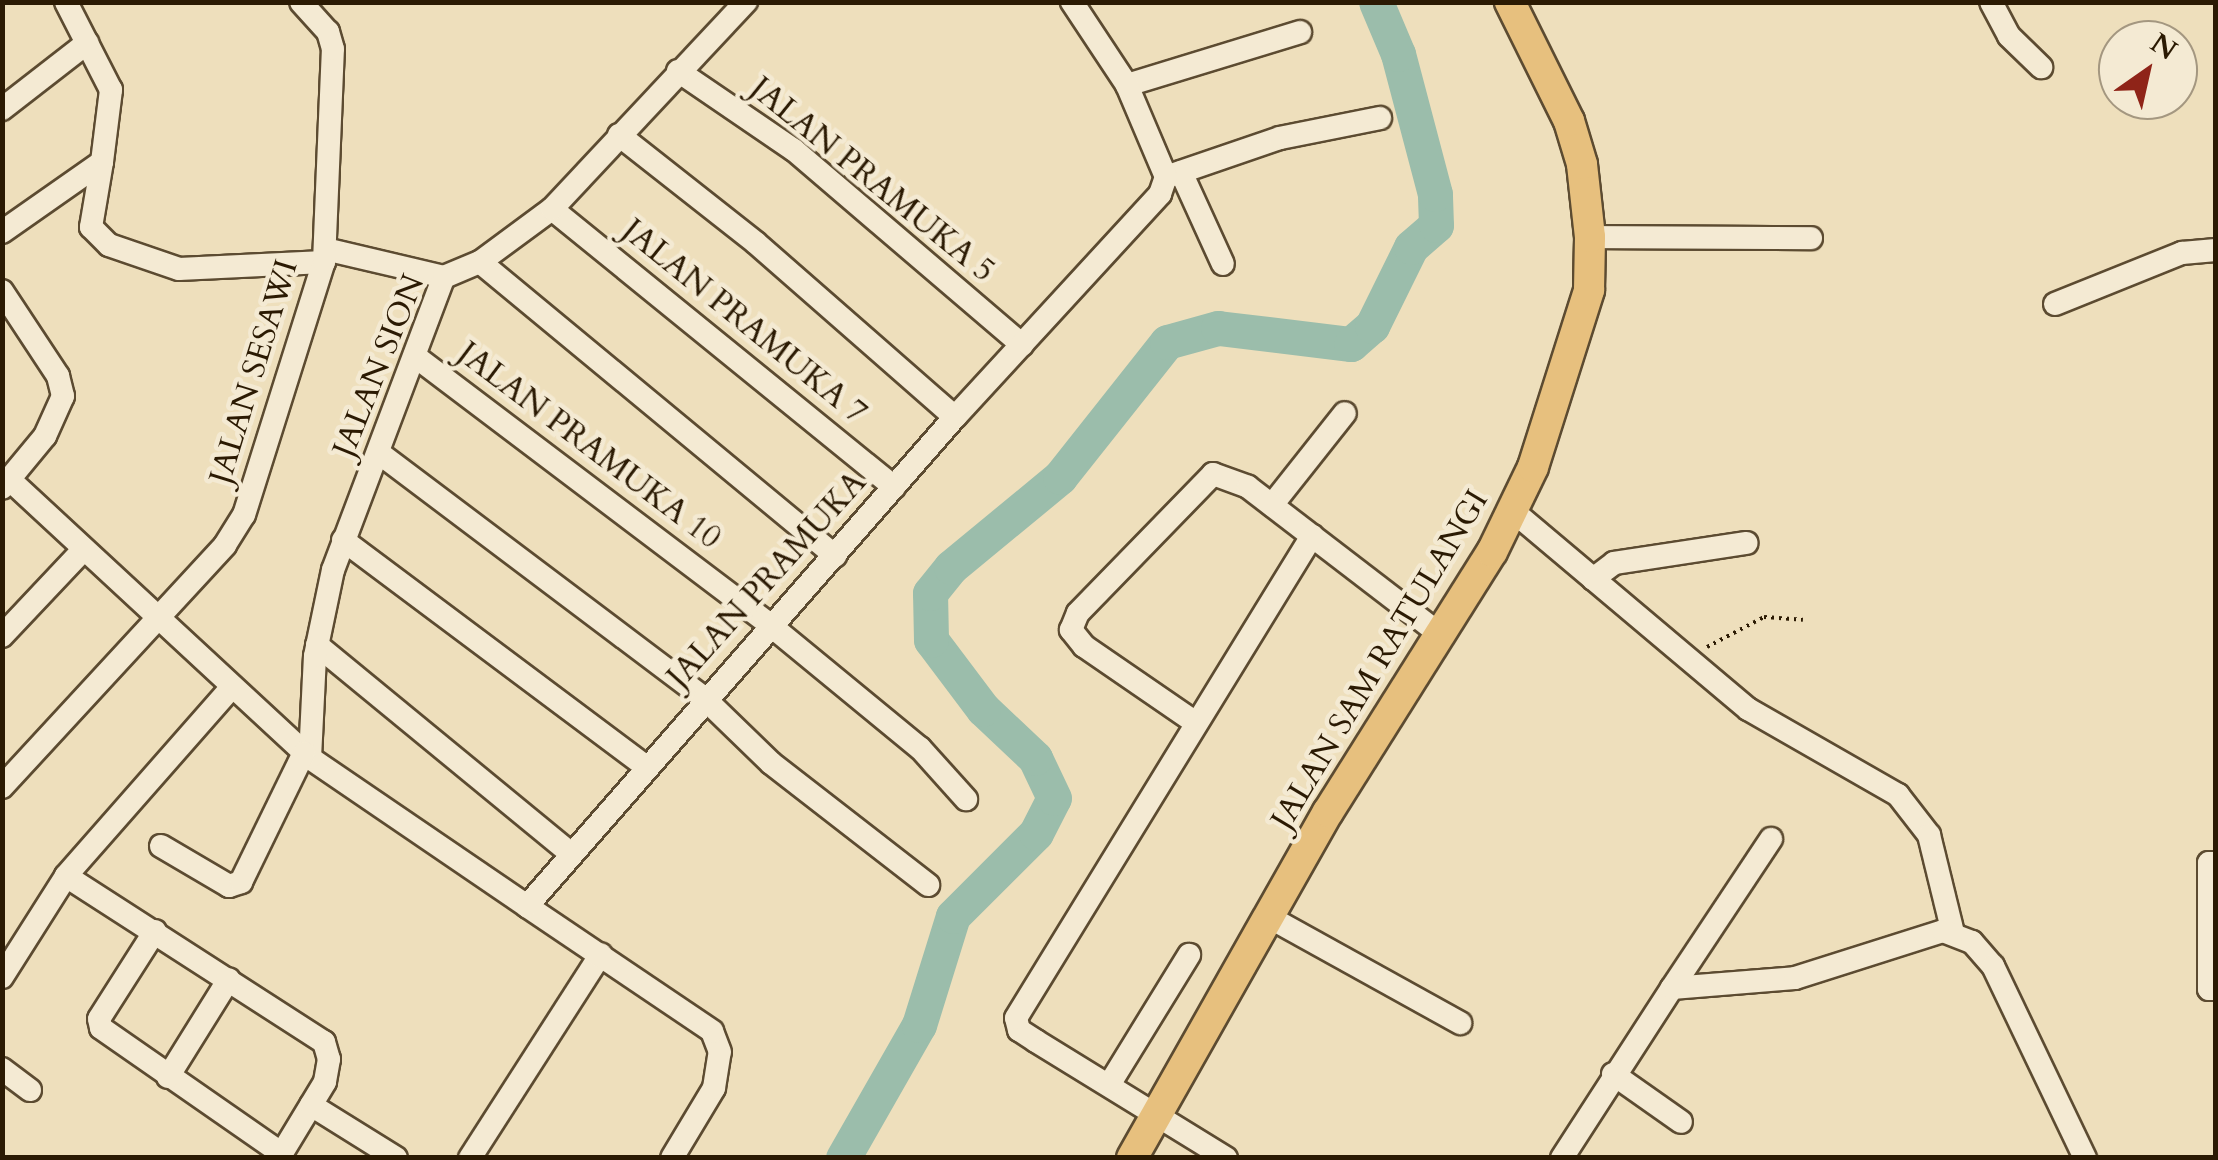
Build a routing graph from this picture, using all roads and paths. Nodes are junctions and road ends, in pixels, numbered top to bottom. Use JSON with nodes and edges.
{"nodes":[{"id":1,"x":66,"y":2,"type":"edge"},
{"id":2,"x":301,"y":2,"type":"edge"},
{"id":3,"x":746,"y":2,"type":"edge"},
{"id":4,"x":1072,"y":2,"type":"edge"},
{"id":5,"x":1510,"y":2,"type":"edge"},
{"id":6,"x":1986,"y":4,"type":"edge"},
{"id":7,"x":1300,"y":32,"type":"dead end"},
{"id":8,"x":88,"y":43,"type":"junction"},
{"id":9,"x":2041,"y":67,"type":"dead end"},
{"id":10,"x":678,"y":70,"type":"junction"},
{"id":11,"x":1127,"y":85,"type":"junction"},
{"id":12,"x":2,"y":109,"type":"edge"},
{"id":13,"x":1380,"y":118,"type":"dead end"},
{"id":14,"x":619,"y":135,"type":"junction"},
{"id":15,"x":102,"y":162,"type":"junction"},
{"id":16,"x":1174,"y":174,"type":"junction"},
{"id":17,"x":552,"y":208,"type":"junction"},
{"id":18,"x":2,"y":232,"type":"edge"},
{"id":19,"x":1590,"y":237,"type":"junction"},
{"id":20,"x":1811,"y":238,"type":"dead end"},
{"id":21,"x":2216,"y":250,"type":"edge"},
{"id":22,"x":324,"y":256,"type":"junction"},
{"id":23,"x":480,"y":262,"type":"junction"},
{"id":24,"x":1223,"y":264,"type":"dead end"},
{"id":25,"x":444,"y":277,"type":"junction"},
{"id":26,"x":2,"y":291,"type":"edge"},
{"id":27,"x":2055,"y":304,"type":"dead end"},
{"id":28,"x":20,"y":316,"type":"junction"},
{"id":29,"x":2,"y":334,"type":"edge"},
{"id":30,"x":1022,"y":345,"type":"junction"},
{"id":31,"x":416,"y":357,"type":"junction"},
{"id":32,"x":1346,"y":413,"type":"dead end"},
{"id":33,"x":954,"y":416,"type":"junction"},
{"id":34,"x":379,"y":453,"type":"junction"},
{"id":35,"x":6,"y":484,"type":"edge"},
{"id":36,"x":894,"y":487,"type":"junction"},
{"id":37,"x":1272,"y":505,"type":"junction"},
{"id":38,"x":1514,"y":512,"type":"junction"},
{"id":39,"x":1312,"y":536,"type":"junction"},
{"id":40,"x":344,"y":540,"type":"junction"},
{"id":41,"x":1746,"y":543,"type":"dead end"},
{"id":42,"x":82,"y":551,"type":"junction"},
{"id":43,"x":835,"y":556,"type":"junction"},
{"id":44,"x":1594,"y":579,"type":"junction"},
{"id":45,"x":155,"y":617,"type":"junction"},
{"id":46,"x":1803,"y":620,"type":"dead end"},
{"id":47,"x":770,"y":625,"type":"junction"},
{"id":48,"x":1437,"y":632,"type":"junction"},
{"id":49,"x":2,"y":636,"type":"edge"},
{"id":50,"x":317,"y":645,"type":"junction"},
{"id":51,"x":1687,"y":660,"type":"junction"},
{"id":52,"x":231,"y":688,"type":"junction"},
{"id":53,"x":705,"y":699,"type":"junction"},
{"id":54,"x":1196,"y":723,"type":"junction"},
{"id":55,"x":307,"y":755,"type":"junction"},
{"id":56,"x":646,"y":767,"type":"junction"},
{"id":57,"x":2,"y":787,"type":"edge"},
{"id":58,"x":966,"y":799,"type":"dead end"},
{"id":59,"x":1771,"y":839,"type":"dead end"},
{"id":60,"x":161,"y":846,"type":"dead end"},
{"id":61,"x":569,"y":852,"type":"junction"},
{"id":62,"x":2216,"y":863,"type":"edge"},
{"id":63,"x":66,"y":876,"type":"junction"},
{"id":64,"x":928,"y":885,"type":"dead end"},
{"id":65,"x":527,"y":906,"type":"junction"},
{"id":66,"x":1266,"y":916,"type":"junction"},
{"id":67,"x":155,"y":931,"type":"junction"},
{"id":68,"x":1953,"y":933,"type":"junction"},
{"id":69,"x":601,"y":954,"type":"junction"},
{"id":70,"x":1189,"y":955,"type":"dead end"},
{"id":71,"x":2,"y":977,"type":"edge"},
{"id":72,"x":229,"y":980,"type":"junction"},
{"id":73,"x":1672,"y":988,"type":"junction"},
{"id":74,"x":2216,"y":989,"type":"edge"},
{"id":75,"x":1460,"y":1024,"type":"dead end"},
{"id":76,"x":2,"y":1069,"type":"edge"},
{"id":77,"x":1613,"y":1074,"type":"junction"},
{"id":78,"x":168,"y":1077,"type":"junction"},
{"id":79,"x":1109,"y":1085,"type":"junction"},
{"id":80,"x":30,"y":1090,"type":"dead end"},
{"id":81,"x":310,"y":1106,"type":"junction"},
{"id":82,"x":1156,"y":1118,"type":"junction"},
{"id":83,"x":1681,"y":1122,"type":"dead end"},
{"id":84,"x":280,"y":1156,"type":"edge"},
{"id":85,"x":396,"y":1158,"type":"edge"},
{"id":86,"x":470,"y":1158,"type":"edge"},
{"id":87,"x":672,"y":1158,"type":"edge"},
{"id":88,"x":1132,"y":1158,"type":"edge"},
{"id":89,"x":1226,"y":1158,"type":"edge"},
{"id":90,"x":1562,"y":1158,"type":"edge"},
{"id":91,"x":2085,"y":1158,"type":"edge"}],
"edges":[{"from":1,"to":8,"type":"street"},
{"from":2,"to":22,"type":"street","name":"JALAN SESAWI"},
{"from":3,"to":10,"type":"street","name":"JALAN SION"},
{"from":4,"to":11,"type":"street"},
{"from":5,"to":19,"type":"main road","name":"JALAN SAM RATULANGI"},
{"from":6,"to":9,"type":"street"},
{"from":7,"to":11,"type":"street"},
{"from":8,"to":12,"type":"street"},
{"from":8,"to":15,"type":"street"},
{"from":10,"to":14,"type":"street","name":"JALAN SION"},
{"from":10,"to":30,"type":"street","name":"JALAN PRAMUKA 5"},
{"from":11,"to":16,"type":"street"},
{"from":13,"to":16,"type":"street"},
{"from":14,"to":17,"type":"street","name":"JALAN SION"},
{"from":14,"to":33,"type":"street"},
{"from":15,"to":18,"type":"street"},
{"from":15,"to":22,"type":"street"},
{"from":16,"to":24,"type":"street"},
{"from":16,"to":30,"type":"street","name":"JALAN PRAMUKA"},
{"from":17,"to":23,"type":"street","name":"JALAN SION"},
{"from":17,"to":36,"type":"street","name":"JALAN PRAMUKA 7"},
{"from":19,"to":20,"type":"street"},
{"from":19,"to":38,"type":"main road","name":"JALAN SAM RATULANGI"},
{"from":21,"to":27,"type":"street"},
{"from":22,"to":25,"type":"street"},
{"from":22,"to":45,"type":"street","name":"JALAN SESAWI"},
{"from":23,"to":25,"type":"street","name":"JALAN SION"},
{"from":23,"to":43,"type":"street"},
{"from":25,"to":31,"type":"street","name":"JALAN SION"},
{"from":26,"to":28,"type":"street"},
{"from":28,"to":29,"type":"street"},
{"from":28,"to":35,"type":"street"},
{"from":30,"to":33,"type":"street","name":"JALAN PRAMUKA"},
{"from":31,"to":34,"type":"street","name":"JALAN SION"},
{"from":31,"to":47,"type":"street","name":"JALAN PRAMUKA 10"},
{"from":32,"to":37,"type":"street"},
{"from":33,"to":36,"type":"street","name":"JALAN PRAMUKA"},
{"from":34,"to":40,"type":"street","name":"JALAN SION"},
{"from":34,"to":53,"type":"street"},
{"from":35,"to":42,"type":"street"},
{"from":36,"to":43,"type":"street","name":"JALAN PRAMUKA"},
{"from":37,"to":39,"type":"street"},
{"from":37,"to":54,"type":"street"},
{"from":38,"to":44,"type":"street"},
{"from":38,"to":48,"type":"main road","name":"JALAN SAM RATULANGI"},
{"from":39,"to":48,"type":"street"},
{"from":39,"to":54,"type":"street"},
{"from":40,"to":50,"type":"street","name":"JALAN SION"},
{"from":40,"to":56,"type":"street"},
{"from":41,"to":44,"type":"street"},
{"from":42,"to":45,"type":"street"},
{"from":42,"to":49,"type":"street"},
{"from":43,"to":47,"type":"street","name":"JALAN PRAMUKA"},
{"from":44,"to":51,"type":"street"},
{"from":45,"to":52,"type":"street"},
{"from":45,"to":57,"type":"street","name":"JALAN SESAWI"},
{"from":46,"to":51,"type":"path"},
{"from":47,"to":53,"type":"street","name":"JALAN PRAMUKA"},
{"from":47,"to":58,"type":"street","name":"JALAN PRAMUKA 10"},
{"from":48,"to":66,"type":"main road","name":"JALAN SAM RATULANGI"},
{"from":50,"to":55,"type":"street","name":"JALAN SION"},
{"from":50,"to":61,"type":"street"},
{"from":51,"to":68,"type":"street"},
{"from":52,"to":55,"type":"street"},
{"from":52,"to":63,"type":"street"},
{"from":53,"to":56,"type":"street","name":"JALAN PRAMUKA"},
{"from":53,"to":64,"type":"street"},
{"from":54,"to":79,"type":"street"},
{"from":55,"to":60,"type":"street"},
{"from":55,"to":65,"type":"street"},
{"from":56,"to":61,"type":"street","name":"JALAN PRAMUKA"},
{"from":59,"to":73,"type":"street"},
{"from":61,"to":65,"type":"street","name":"JALAN PRAMUKA"},
{"from":62,"to":74,"type":"street"},
{"from":63,"to":67,"type":"street"},
{"from":63,"to":71,"type":"street"},
{"from":65,"to":69,"type":"street"},
{"from":66,"to":75,"type":"street"},
{"from":66,"to":82,"type":"main road","name":"JALAN SAM RATULANGI"},
{"from":67,"to":72,"type":"street"},
{"from":67,"to":78,"type":"street"},
{"from":68,"to":73,"type":"street"},
{"from":68,"to":91,"type":"street"},
{"from":69,"to":86,"type":"street"},
{"from":69,"to":87,"type":"street"},
{"from":70,"to":79,"type":"street"},
{"from":72,"to":78,"type":"street"},
{"from":72,"to":81,"type":"street"},
{"from":73,"to":77,"type":"street"},
{"from":76,"to":80,"type":"street"},
{"from":77,"to":83,"type":"street"},
{"from":77,"to":90,"type":"street"},
{"from":78,"to":84,"type":"street"},
{"from":79,"to":82,"type":"street"},
{"from":81,"to":84,"type":"street"},
{"from":81,"to":85,"type":"street"},
{"from":82,"to":88,"type":"main road","name":"JALAN SAM RATULANGI"},
{"from":82,"to":89,"type":"street"}]}
